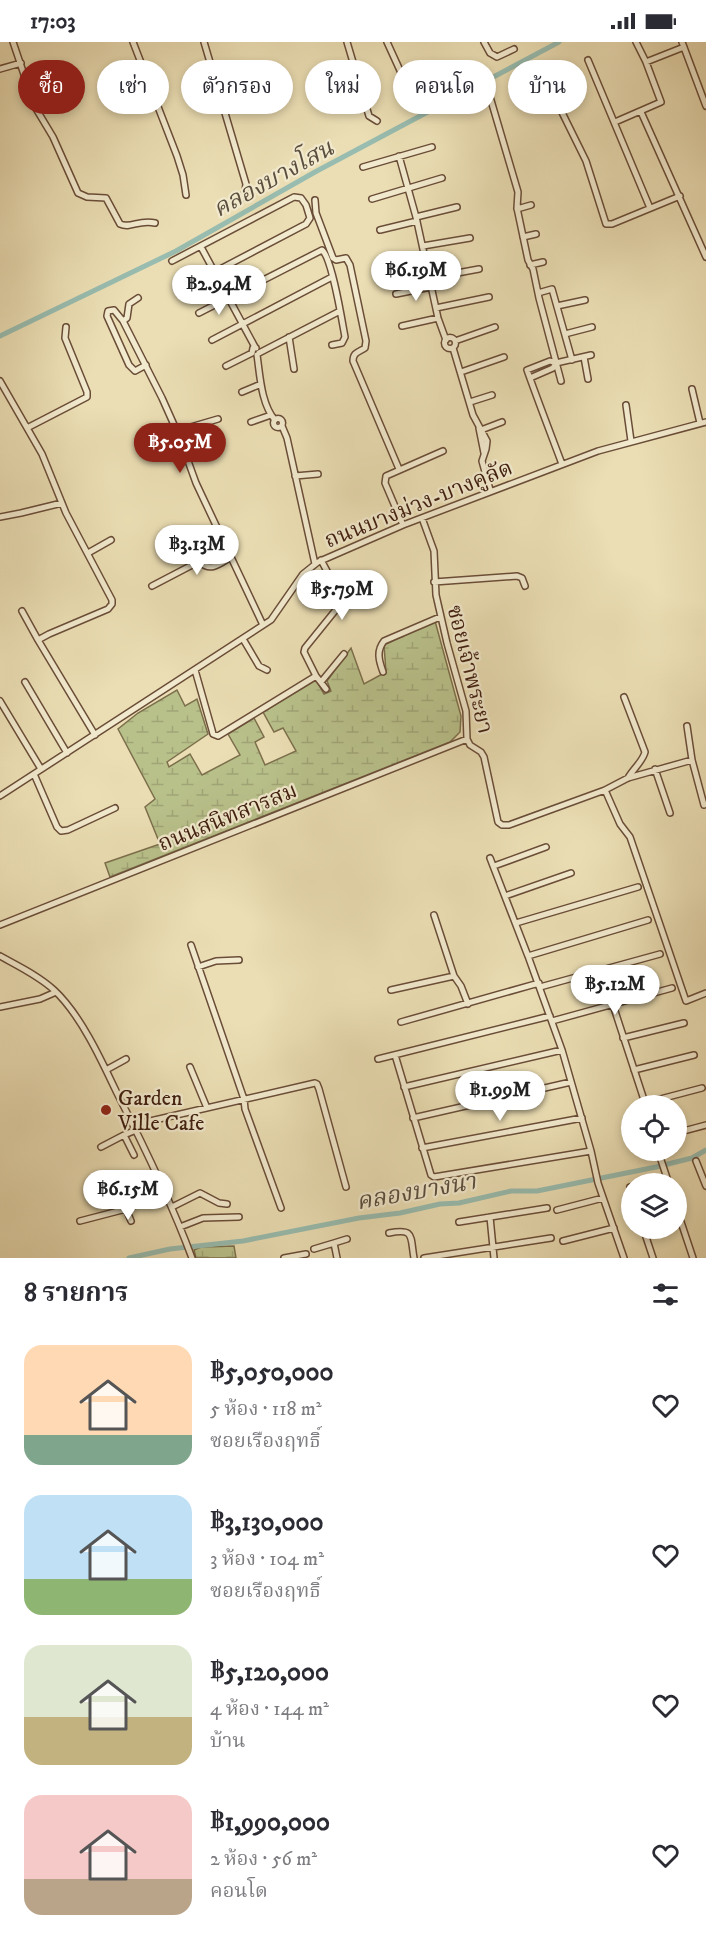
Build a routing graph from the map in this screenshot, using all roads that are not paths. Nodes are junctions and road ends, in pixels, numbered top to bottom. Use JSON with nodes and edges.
{"nodes":[{"id":1,"x":13,"y":42,"type":"edge"},
{"id":2,"x":133,"y":42,"type":"edge"},
{"id":3,"x":204,"y":42,"type":"edge"},
{"id":4,"x":348,"y":42,"type":"edge"},
{"id":5,"x":387,"y":42,"type":"edge"},
{"id":6,"x":484,"y":42,"type":"edge"},
{"id":7,"x":636,"y":42,"type":"edge"},
{"id":8,"x":683,"y":45,"type":"edge"},
{"id":9,"x":514,"y":50,"type":"dead end"},
{"id":10,"x":20,"y":60,"type":"edge"},
{"id":11,"x":395,"y":60,"type":"edge"},
{"id":12,"x":588,"y":60,"type":"dead end"},
{"id":13,"x":646,"y":62,"type":"junction"},
{"id":14,"x":18,"y":64,"type":"edge"},
{"id":15,"x":0,"y":69,"type":"edge"},
{"id":16,"x":706,"y":106,"type":"edge"},
{"id":17,"x":641,"y":112,"type":"junction"},
{"id":18,"x":39,"y":114,"type":"edge"},
{"id":19,"x":495,"y":114,"type":"edge"},
{"id":20,"x":563,"y":114,"type":"edge"},
{"id":21,"x":378,"y":121,"type":"dead end"},
{"id":22,"x":615,"y":122,"type":"junction"},
{"id":23,"x":432,"y":147,"type":"dead end"},
{"id":24,"x":399,"y":156,"type":"junction"},
{"id":25,"x":363,"y":166,"type":"dead end"},
{"id":26,"x":442,"y":178,"type":"dead end"},
{"id":27,"x":408,"y":188,"type":"junction"},
{"id":28,"x":186,"y":195,"type":"dead end"},
{"id":29,"x":680,"y":196,"type":"junction"},
{"id":30,"x":372,"y":199,"type":"dead end"},
{"id":31,"x":240,"y":200,"type":"dead end"},
{"id":32,"x":315,"y":200,"type":"dead end"},
{"id":33,"x":531,"y":206,"type":"dead end"},
{"id":34,"x":457,"y":207,"type":"dead end"},
{"id":35,"x":650,"y":208,"type":"junction"},
{"id":36,"x":517,"y":209,"type":"junction"},
{"id":37,"x":417,"y":219,"type":"junction"},
{"id":38,"x":155,"y":223,"type":"dead end"},
{"id":39,"x":380,"y":230,"type":"dead end"},
{"id":40,"x":536,"y":234,"type":"dead end"},
{"id":41,"x":471,"y":237,"type":"dead end"},
{"id":42,"x":523,"y":237,"type":"junction"},
{"id":43,"x":423,"y":246,"type":"junction"},
{"id":44,"x":201,"y":247,"type":"junction"},
{"id":45,"x":425,"y":255,"type":"junction"},
{"id":46,"x":706,"y":257,"type":"edge"},
{"id":47,"x":172,"y":261,"type":"dead end"},
{"id":48,"x":389,"y":262,"type":"dead end"},
{"id":49,"x":543,"y":262,"type":"dead end"},
{"id":50,"x":530,"y":265,"type":"junction"},
{"id":51,"x":479,"y":268,"type":"dead end"},
{"id":52,"x":215,"y":273,"type":"junction"},
{"id":53,"x":332,"y":277,"type":"junction"},
{"id":54,"x":430,"y":278,"type":"junction"},
{"id":55,"x":186,"y":287,"type":"dead end"},
{"id":56,"x":431,"y":287,"type":"junction"},
{"id":57,"x":538,"y":293,"type":"junction"},
{"id":58,"x":396,"y":294,"type":"dead end"},
{"id":59,"x":489,"y":297,"type":"dead end"},
{"id":60,"x":138,"y":298,"type":"dead end"},
{"id":61,"x":228,"y":299,"type":"junction"},
{"id":62,"x":585,"y":300,"type":"dead end"},
{"id":63,"x":557,"y":306,"type":"junction"},
{"id":64,"x":436,"y":308,"type":"junction"},
{"id":65,"x":340,"y":311,"type":"junction"},
{"id":66,"x":199,"y":313,"type":"dead end"},
{"id":67,"x":438,"y":318,"type":"junction"},
{"id":68,"x":123,"y":321,"type":"junction"},
{"id":69,"x":243,"y":324,"type":"junction"},
{"id":70,"x":402,"y":326,"type":"dead end"},
{"id":71,"x":66,"y":327,"type":"dead end"},
{"id":72,"x":495,"y":327,"type":"dead end"},
{"id":73,"x":592,"y":327,"type":"dead end"},
{"id":74,"x":565,"y":334,"type":"junction"},
{"id":75,"x":289,"y":337,"type":"junction"},
{"id":76,"x":212,"y":340,"type":"dead end"},
{"id":77,"x":454,"y":344,"type":"junction"},
{"id":78,"x":332,"y":345,"type":"dead end"},
{"id":79,"x":256,"y":352,"type":"junction"},
{"id":80,"x":591,"y":355,"type":"dead end"},
{"id":81,"x":504,"y":357,"type":"dead end"},
{"id":82,"x":584,"y":357,"type":"junction"},
{"id":83,"x":572,"y":360,"type":"junction"},
{"id":84,"x":556,"y":363,"type":"junction"},
{"id":85,"x":146,"y":365,"type":"junction"},
{"id":86,"x":226,"y":366,"type":"dead end"},
{"id":87,"x":294,"y":369,"type":"dead end"},
{"id":88,"x":461,"y":372,"type":"junction"},
{"id":89,"x":530,"y":378,"type":"junction"},
{"id":90,"x":588,"y":379,"type":"dead end"},
{"id":91,"x":0,"y":381,"type":"edge"},
{"id":92,"x":561,"y":381,"type":"dead end"},
{"id":93,"x":261,"y":384,"type":"junction"},
{"id":94,"x":692,"y":389,"type":"dead end"},
{"id":95,"x":242,"y":392,"type":"dead end"},
{"id":96,"x":492,"y":395,"type":"dead end"},
{"id":97,"x":470,"y":402,"type":"junction"},
{"id":98,"x":626,"y":405,"type":"dead end"},
{"id":99,"x":273,"y":417,"type":"junction"},
{"id":100,"x":218,"y":419,"type":"dead end"},
{"id":101,"x":251,"y":422,"type":"dead end"},
{"id":102,"x":502,"y":422,"type":"dead end"},
{"id":103,"x":703,"y":423,"type":"edge"},
{"id":104,"x":27,"y":428,"type":"junction"},
{"id":105,"x":480,"y":429,"type":"junction"},
{"id":106,"x":177,"y":431,"type":"junction"},
{"id":107,"x":631,"y":441,"type":"junction"},
{"id":108,"x":443,"y":451,"type":"dead end"},
{"id":109,"x":562,"y":464,"type":"junction"},
{"id":110,"x":399,"y":469,"type":"junction"},
{"id":111,"x":318,"y":474,"type":"dead end"},
{"id":112,"x":295,"y":476,"type":"junction"},
{"id":113,"x":490,"y":490,"type":"junction"},
{"id":114,"x":62,"y":503,"type":"junction"},
{"id":115,"x":0,"y":517,"type":"edge"},
{"id":116,"x":422,"y":518,"type":"junction"},
{"id":117,"x":403,"y":525,"type":"junction"},
{"id":118,"x":111,"y":540,"type":"dead end"},
{"id":119,"x":88,"y":553,"type":"junction"},
{"id":120,"x":231,"y":557,"type":"junction"},
{"id":121,"x":318,"y":562,"type":"junction"},
{"id":122,"x":434,"y":582,"type":"junction"},
{"id":123,"x":152,"y":586,"type":"dead end"},
{"id":124,"x":382,"y":586,"type":"dead end"},
{"id":125,"x":525,"y":586,"type":"dead end"},
{"id":126,"x":343,"y":602,"type":"junction"},
{"id":127,"x":22,"y":611,"type":"dead end"},
{"id":128,"x":440,"y":617,"type":"junction"},
{"id":129,"x":263,"y":625,"type":"junction"},
{"id":130,"x":243,"y":639,"type":"junction"},
{"id":131,"x":38,"y":640,"type":"junction"},
{"id":132,"x":344,"y":654,"type":"dead end"},
{"id":133,"x":195,"y":670,"type":"junction"},
{"id":134,"x":267,"y":670,"type":"dead end"},
{"id":135,"x":383,"y":672,"type":"dead end"},
{"id":136,"x":316,"y":676,"type":"junction"},
{"id":137,"x":25,"y":682,"type":"dead end"},
{"id":138,"x":321,"y":682,"type":"junction"},
{"id":139,"x":326,"y":689,"type":"dead end"},
{"id":140,"x":624,"y":697,"type":"dead end"},
{"id":141,"x":0,"y":701,"type":"edge"},
{"id":142,"x":687,"y":726,"type":"dead end"},
{"id":143,"x":94,"y":735,"type":"junction"},
{"id":144,"x":466,"y":739,"type":"junction"},
{"id":145,"x":67,"y":753,"type":"junction"},
{"id":146,"x":692,"y":760,"type":"junction"},
{"id":147,"x":41,"y":769,"type":"junction"},
{"id":148,"x":655,"y":769,"type":"junction"},
{"id":149,"x":34,"y":774,"type":"junction"},
{"id":150,"x":628,"y":778,"type":"junction"},
{"id":151,"x":605,"y":790,"type":"junction"},
{"id":152,"x":0,"y":796,"type":"edge"},
{"id":153,"x":704,"y":805,"type":"dead end"},
{"id":154,"x":115,"y":808,"type":"dead end"},
{"id":155,"x":670,"y":813,"type":"dead end"},
{"id":156,"x":546,"y":847,"type":"dead end"},
{"id":157,"x":490,"y":858,"type":"dead end"},
{"id":158,"x":494,"y":866,"type":"junction"},
{"id":159,"x":571,"y":873,"type":"dead end"},
{"id":160,"x":638,"y":887,"type":"dead end"},
{"id":161,"x":505,"y":896,"type":"junction"},
{"id":162,"x":434,"y":915,"type":"dead end"},
{"id":163,"x":648,"y":920,"type":"dead end"},
{"id":164,"x":516,"y":923,"type":"junction"},
{"id":165,"x":0,"y":925,"type":"edge"},
{"id":166,"x":191,"y":945,"type":"dead end"},
{"id":167,"x":660,"y":954,"type":"dead end"},
{"id":168,"x":0,"y":956,"type":"edge"},
{"id":169,"x":528,"y":956,"type":"junction"},
{"id":170,"x":239,"y":960,"type":"dead end"},
{"id":171,"x":198,"y":966,"type":"junction"},
{"id":172,"x":454,"y":976,"type":"junction"},
{"id":173,"x":540,"y":985,"type":"junction"},
{"id":174,"x":672,"y":988,"type":"dead end"},
{"id":175,"x":391,"y":990,"type":"dead end"},
{"id":176,"x":56,"y":992,"type":"junction"},
{"id":177,"x":706,"y":993,"type":"edge"},
{"id":178,"x":468,"y":1004,"type":"junction"},
{"id":179,"x":613,"y":1005,"type":"junction"},
{"id":180,"x":0,"y":1007,"type":"edge"},
{"id":181,"x":551,"y":1018,"type":"junction"},
{"id":182,"x":400,"y":1022,"type":"dead end"},
{"id":183,"x":684,"y":1023,"type":"dead end"},
{"id":184,"x":623,"y":1038,"type":"junction"},
{"id":185,"x":562,"y":1050,"type":"junction"},
{"id":186,"x":395,"y":1055,"type":"junction"},
{"id":187,"x":694,"y":1055,"type":"dead end"},
{"id":188,"x":126,"y":1059,"type":"dead end"},
{"id":189,"x":378,"y":1059,"type":"dead end"},
{"id":190,"x":190,"y":1067,"type":"dead end"},
{"id":191,"x":106,"y":1070,"type":"junction"},
{"id":192,"x":634,"y":1070,"type":"junction"},
{"id":193,"x":571,"y":1082,"type":"junction"},
{"id":194,"x":404,"y":1087,"type":"junction"},
{"id":195,"x":702,"y":1088,"type":"dead end"},
{"id":196,"x":642,"y":1095,"type":"edge"},
{"id":197,"x":677,"y":1095,"type":"edge"},
{"id":198,"x":244,"y":1099,"type":"junction"},
{"id":199,"x":207,"y":1108,"type":"junction"},
{"id":200,"x":413,"y":1118,"type":"junction"},
{"id":201,"x":582,"y":1118,"type":"junction"},
{"id":202,"x":706,"y":1125,"type":"edge"},
{"id":203,"x":135,"y":1127,"type":"junction"},
{"id":204,"x":687,"y":1130,"type":"edge"},
{"id":205,"x":124,"y":1135,"type":"junction"},
{"id":206,"x":101,"y":1147,"type":"dead end"},
{"id":207,"x":422,"y":1148,"type":"junction"},
{"id":208,"x":591,"y":1151,"type":"junction"},
{"id":209,"x":134,"y":1155,"type":"dead end"},
{"id":210,"x":696,"y":1161,"type":"dead end"},
{"id":211,"x":706,"y":1186,"type":"edge"},
{"id":212,"x":346,"y":1187,"type":"dead end"},
{"id":213,"x":165,"y":1192,"type":"junction"},
{"id":214,"x":603,"y":1198,"type":"junction"},
{"id":215,"x":227,"y":1204,"type":"dead end"},
{"id":216,"x":172,"y":1207,"type":"junction"},
{"id":217,"x":281,"y":1208,"type":"dead end"},
{"id":218,"x":547,"y":1208,"type":"dead end"},
{"id":219,"x":126,"y":1209,"type":"junction"},
{"id":220,"x":557,"y":1210,"type":"dead end"},
{"id":221,"x":239,"y":1217,"type":"dead end"},
{"id":222,"x":490,"y":1217,"type":"junction"},
{"id":223,"x":80,"y":1221,"type":"dead end"},
{"id":224,"x":131,"y":1221,"type":"dead end"},
{"id":225,"x":459,"y":1222,"type":"dead end"},
{"id":226,"x":180,"y":1227,"type":"junction"},
{"id":227,"x":614,"y":1228,"type":"junction"},
{"id":228,"x":389,"y":1233,"type":"dead end"},
{"id":229,"x":551,"y":1238,"type":"dead end"},
{"id":230,"x":347,"y":1239,"type":"dead end"},
{"id":231,"x":647,"y":1239,"type":"edge"},
{"id":232,"x":687,"y":1239,"type":"edge"},
{"id":233,"x":563,"y":1241,"type":"dead end"},
{"id":234,"x":334,"y":1242,"type":"junction"},
{"id":235,"x":492,"y":1248,"type":"junction"},
{"id":236,"x":314,"y":1249,"type":"dead end"},
{"id":237,"x":306,"y":1254,"type":"dead end"},
{"id":238,"x":191,"y":1256,"type":"edge"},
{"id":239,"x":284,"y":1258,"type":"edge"},
{"id":240,"x":337,"y":1258,"type":"edge"},
{"id":241,"x":414,"y":1258,"type":"edge"},
{"id":242,"x":424,"y":1258,"type":"edge"},
{"id":243,"x":494,"y":1258,"type":"edge"},
{"id":244,"x":624,"y":1258,"type":"edge"},
{"id":245,"x":653,"y":1258,"type":"edge"},
{"id":246,"x":693,"y":1258,"type":"edge"}],
"edges":[{"from":1,"to":10,"type":"street"},
{"from":2,"to":28,"type":"street"},
{"from":3,"to":31,"type":"street"},
{"from":4,"to":21,"type":"street"},
{"from":5,"to":11,"type":"street"},
{"from":6,"to":9,"type":"street"},
{"from":7,"to":13,"type":"street"},
{"from":8,"to":13,"type":"street"},
{"from":8,"to":16,"type":"street"},
{"from":12,"to":22,"type":"street"},
{"from":13,"to":17,"type":"street"},
{"from":14,"to":15,"type":"street"},
{"from":17,"to":22,"type":"street"},
{"from":17,"to":29,"type":"street"},
{"from":18,"to":38,"type":"street"},
{"from":19,"to":36,"type":"street"},
{"from":20,"to":35,"type":"street"},
{"from":22,"to":35,"type":"street"},
{"from":23,"to":24,"type":"street"},
{"from":24,"to":25,"type":"street"},
{"from":24,"to":27,"type":"street"},
{"from":26,"to":27,"type":"street"},
{"from":27,"to":30,"type":"street"},
{"from":27,"to":37,"type":"street"},
{"from":29,"to":35,"type":"street"},
{"from":29,"to":46,"type":"street"},
{"from":32,"to":110,"type":"street"},
{"from":33,"to":36,"type":"street"},
{"from":34,"to":37,"type":"street"},
{"from":36,"to":42,"type":"street"},
{"from":37,"to":39,"type":"street"},
{"from":37,"to":43,"type":"street"},
{"from":40,"to":42,"type":"street"},
{"from":41,"to":43,"type":"street"},
{"from":42,"to":50,"type":"street"},
{"from":43,"to":45,"type":"street"},
{"from":44,"to":47,"type":"street"},
{"from":44,"to":52,"type":"street"},
{"from":44,"to":52,"type":"street"},
{"from":45,"to":48,"type":"street"},
{"from":45,"to":54,"type":"street"},
{"from":49,"to":50,"type":"street"},
{"from":50,"to":57,"type":"street"},
{"from":51,"to":54,"type":"street"},
{"from":52,"to":55,"type":"street"},
{"from":52,"to":61,"type":"street"},
{"from":53,"to":61,"type":"street"},
{"from":53,"to":65,"type":"street"},
{"from":53,"to":69,"type":"street"},
{"from":54,"to":56,"type":"street"},
{"from":56,"to":58,"type":"street"},
{"from":56,"to":64,"type":"street"},
{"from":57,"to":63,"type":"street"},
{"from":57,"to":84,"type":"street"},
{"from":59,"to":64,"type":"street"},
{"from":60,"to":68,"type":"street"},
{"from":61,"to":66,"type":"street"},
{"from":61,"to":69,"type":"street"},
{"from":62,"to":63,"type":"street"},
{"from":63,"to":74,"type":"street"},
{"from":64,"to":67,"type":"street"},
{"from":65,"to":75,"type":"street"},
{"from":65,"to":78,"type":"street"},
{"from":67,"to":70,"type":"street"},
{"from":67,"to":77,"type":"street"},
{"from":68,"to":85,"type":"street"},
{"from":68,"to":85,"type":"street"},
{"from":69,"to":76,"type":"street"},
{"from":69,"to":79,"type":"street"},
{"from":71,"to":104,"type":"street"},
{"from":72,"to":77,"type":"street"},
{"from":73,"to":74,"type":"street"},
{"from":74,"to":83,"type":"street"},
{"from":75,"to":79,"type":"street"},
{"from":75,"to":87,"type":"street"},
{"from":77,"to":88,"type":"street"},
{"from":79,"to":86,"type":"street"},
{"from":79,"to":93,"type":"street"},
{"from":80,"to":82,"type":"street"},
{"from":81,"to":88,"type":"street"},
{"from":82,"to":83,"type":"street"},
{"from":82,"to":90,"type":"street"},
{"from":83,"to":84,"type":"street"},
{"from":84,"to":89,"type":"street"},
{"from":84,"to":89,"type":"street"},
{"from":84,"to":92,"type":"street"},
{"from":85,"to":106,"type":"street"},
{"from":88,"to":97,"type":"street"},
{"from":89,"to":109,"type":"street"},
{"from":91,"to":104,"type":"street"},
{"from":93,"to":95,"type":"street"},
{"from":93,"to":99,"type":"street"},
{"from":94,"to":103,"type":"street"},
{"from":96,"to":97,"type":"street"},
{"from":97,"to":105,"type":"street"},
{"from":98,"to":107,"type":"street"},
{"from":99,"to":101,"type":"street"},
{"from":99,"to":112,"type":"street"},
{"from":100,"to":106,"type":"street"},
{"from":102,"to":105,"type":"street"},
{"from":103,"to":107,"type":"street","name":"ถนนบางม่วง-บางคูลัด"},
{"from":104,"to":114,"type":"street"},
{"from":105,"to":113,"type":"street"},
{"from":106,"to":120,"type":"street"},
{"from":107,"to":109,"type":"street","name":"ถนนบางม่วง-บางคูลัด"},
{"from":108,"to":110,"type":"street"},
{"from":109,"to":113,"type":"street","name":"ถนนบางม่วง-บางคูลัด"},
{"from":110,"to":117,"type":"street"},
{"from":111,"to":112,"type":"street"},
{"from":112,"to":121,"type":"street"},
{"from":113,"to":116,"type":"street","name":"ถนนบางม่วง-บางคูลัด"},
{"from":114,"to":115,"type":"street"},
{"from":114,"to":119,"type":"street"},
{"from":116,"to":117,"type":"street","name":"ถนนบางม่วง-บางคูลัด"},
{"from":116,"to":122,"type":"street","name":"ซอยเจ้าพระยา"},
{"from":117,"to":121,"type":"street","name":"ถนนบางม่วง-บางคูลัด"},
{"from":118,"to":119,"type":"street"},
{"from":119,"to":131,"type":"street"},
{"from":120,"to":123,"type":"street"},
{"from":120,"to":129,"type":"street"},
{"from":121,"to":126,"type":"street"},
{"from":121,"to":129,"type":"street","name":"ถนนบางม่วง-บางคูลัด"},
{"from":122,"to":125,"type":"street"},
{"from":122,"to":128,"type":"street","name":"ซอยเจ้าพระยา"},
{"from":124,"to":126,"type":"street"},
{"from":126,"to":136,"type":"street"},
{"from":127,"to":131,"type":"street"},
{"from":128,"to":135,"type":"street"},
{"from":128,"to":144,"type":"street","name":"ซอยเจ้าพระยา"},
{"from":129,"to":130,"type":"street","name":"ถนนบางม่วง-บางคูลัด"},
{"from":130,"to":133,"type":"street","name":"ถนนบางม่วง-บางคูลัด"},
{"from":130,"to":134,"type":"street"},
{"from":131,"to":143,"type":"street"},
{"from":132,"to":138,"type":"street"},
{"from":133,"to":136,"type":"street"},
{"from":133,"to":143,"type":"street","name":"ถนนบางม่วง-บางคูลัด"},
{"from":136,"to":138,"type":"street"},
{"from":137,"to":145,"type":"street"},
{"from":138,"to":139,"type":"street"},
{"from":140,"to":150,"type":"street"},
{"from":141,"to":147,"type":"street"},
{"from":142,"to":146,"type":"street"},
{"from":143,"to":145,"type":"street","name":"ถนนบางม่วง-บางคูลัด"},
{"from":144,"to":151,"type":"street","name":"ซอยเจ้าพระยา"},
{"from":144,"to":165,"type":"street","name":"ถนนสนิทสารสม"},
{"from":145,"to":147,"type":"street","name":"ถนนบางม่วง-บางคูลัด"},
{"from":146,"to":148,"type":"street"},
{"from":146,"to":153,"type":"street"},
{"from":147,"to":149,"type":"street","name":"ถนนบางม่วง-บางคูลัด"},
{"from":148,"to":150,"type":"street"},
{"from":148,"to":155,"type":"street"},
{"from":149,"to":152,"type":"street","name":"ถนนบางม่วง-บางคูลัด"},
{"from":149,"to":154,"type":"street"},
{"from":150,"to":151,"type":"street"},
{"from":151,"to":177,"type":"street"},
{"from":156,"to":158,"type":"street"},
{"from":157,"to":158,"type":"street"},
{"from":158,"to":161,"type":"street"},
{"from":159,"to":161,"type":"street"},
{"from":160,"to":164,"type":"street"},
{"from":161,"to":164,"type":"street"},
{"from":162,"to":172,"type":"street"},
{"from":163,"to":169,"type":"street"},
{"from":164,"to":169,"type":"street"},
{"from":166,"to":171,"type":"street"},
{"from":167,"to":173,"type":"street"},
{"from":168,"to":176,"type":"street"},
{"from":169,"to":173,"type":"street"},
{"from":170,"to":171,"type":"street"},
{"from":171,"to":198,"type":"street"},
{"from":172,"to":175,"type":"street"},
{"from":172,"to":178,"type":"street"},
{"from":173,"to":178,"type":"street"},
{"from":173,"to":181,"type":"street"},
{"from":174,"to":179,"type":"street"},
{"from":176,"to":180,"type":"street"},
{"from":176,"to":191,"type":"street"},
{"from":178,"to":182,"type":"street"},
{"from":179,"to":181,"type":"street"},
{"from":179,"to":184,"type":"street"},
{"from":181,"to":185,"type":"street"},
{"from":181,"to":186,"type":"street"},
{"from":183,"to":184,"type":"street"},
{"from":184,"to":192,"type":"street"},
{"from":185,"to":193,"type":"street"},
{"from":185,"to":194,"type":"street"},
{"from":186,"to":189,"type":"street"},
{"from":186,"to":194,"type":"street"},
{"from":187,"to":192,"type":"street"},
{"from":188,"to":191,"type":"street"},
{"from":190,"to":199,"type":"street"},
{"from":191,"to":203,"type":"street"},
{"from":192,"to":196,"type":"street"},
{"from":193,"to":200,"type":"street"},
{"from":193,"to":201,"type":"street"},
{"from":194,"to":200,"type":"street"},
{"from":195,"to":197,"type":"street"},
{"from":198,"to":199,"type":"street"},
{"from":198,"to":212,"type":"street"},
{"from":198,"to":217,"type":"street"},
{"from":199,"to":203,"type":"street"},
{"from":200,"to":207,"type":"street"},
{"from":201,"to":207,"type":"street"},
{"from":201,"to":208,"type":"street"},
{"from":202,"to":204,"type":"street"},
{"from":203,"to":205,"type":"street"},
{"from":203,"to":213,"type":"street"},
{"from":205,"to":206,"type":"street"},
{"from":205,"to":209,"type":"street"},
{"from":207,"to":208,"type":"street"},
{"from":208,"to":214,"type":"street"},
{"from":210,"to":211,"type":"street"},
{"from":213,"to":216,"type":"street"},
{"from":213,"to":219,"type":"street"},
{"from":214,"to":220,"type":"street"},
{"from":214,"to":227,"type":"street"},
{"from":215,"to":216,"type":"street"},
{"from":216,"to":226,"type":"street"},
{"from":218,"to":222,"type":"street"},
{"from":219,"to":223,"type":"street"},
{"from":219,"to":224,"type":"street"},
{"from":221,"to":226,"type":"street"},
{"from":222,"to":225,"type":"street"},
{"from":222,"to":235,"type":"street"},
{"from":226,"to":238,"type":"street"},
{"from":227,"to":233,"type":"street"},
{"from":227,"to":244,"type":"street"},
{"from":228,"to":241,"type":"street"},
{"from":229,"to":235,"type":"street"},
{"from":230,"to":234,"type":"street"},
{"from":231,"to":245,"type":"street"},
{"from":232,"to":246,"type":"street"},
{"from":234,"to":236,"type":"street"},
{"from":234,"to":240,"type":"street"},
{"from":235,"to":242,"type":"street"},
{"from":235,"to":243,"type":"street"},
{"from":237,"to":239,"type":"street"}]}
